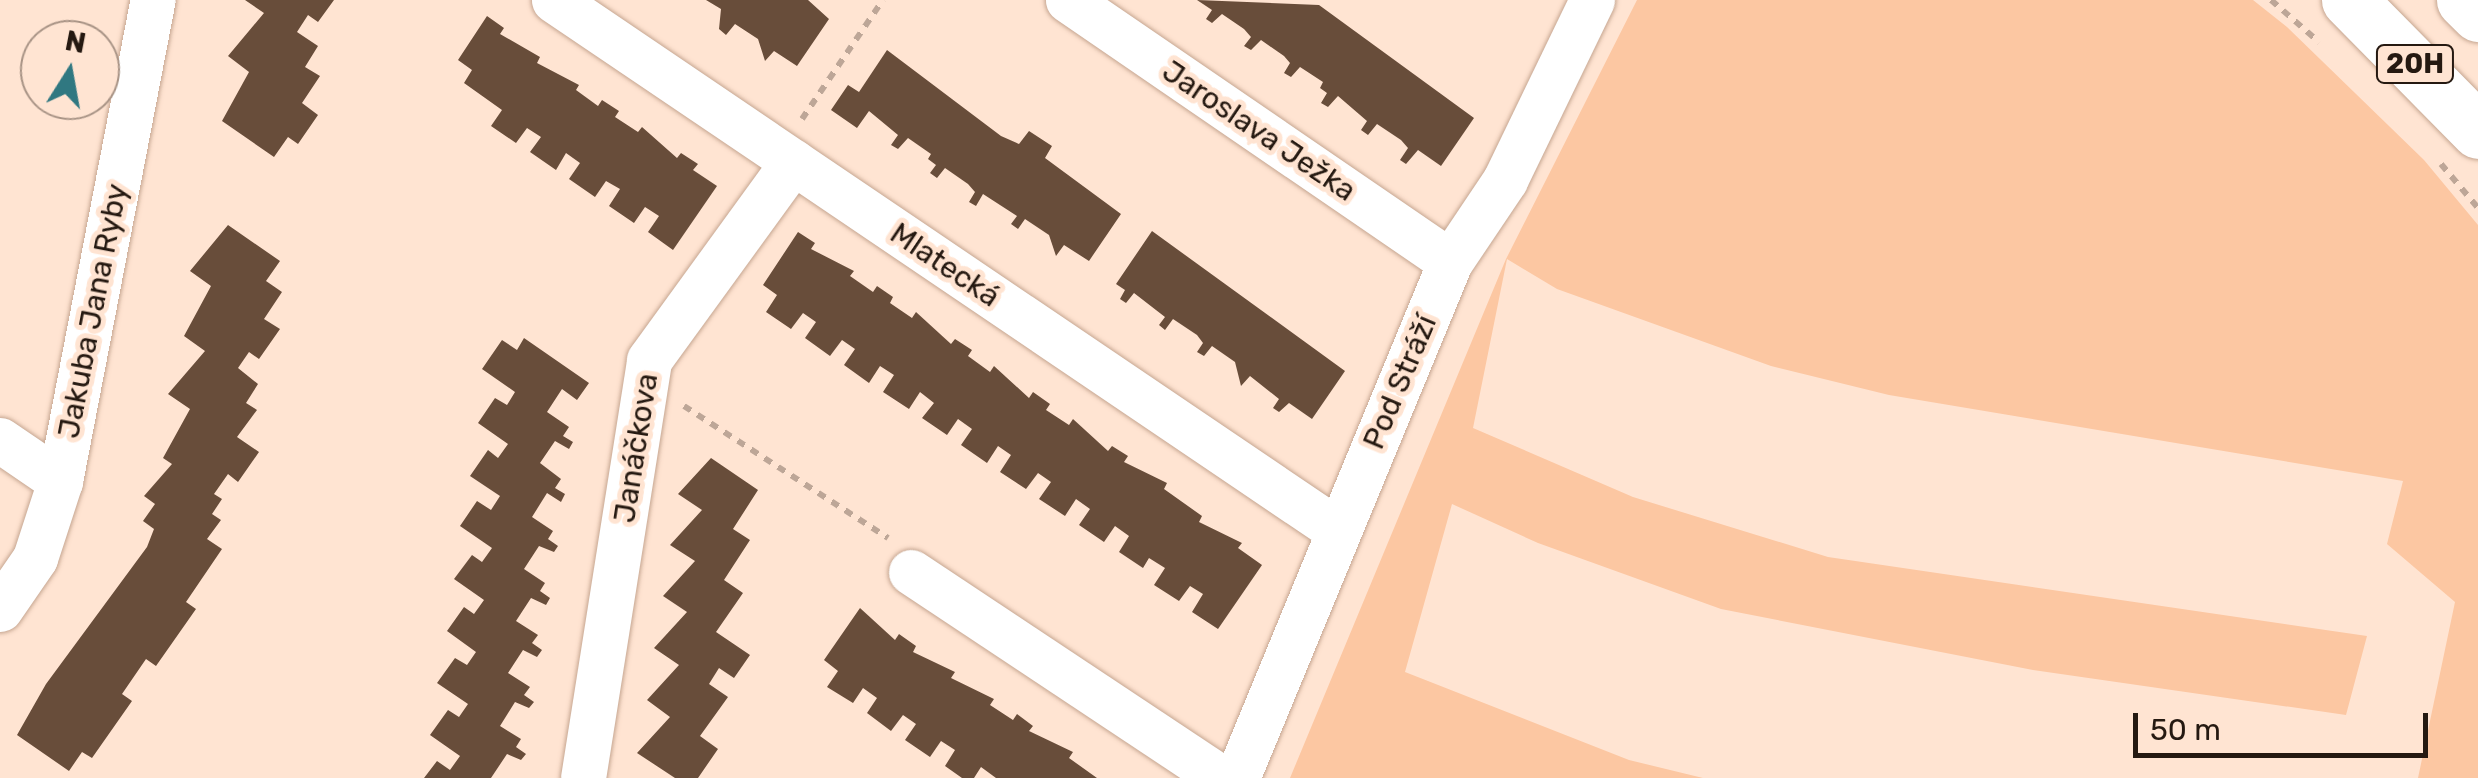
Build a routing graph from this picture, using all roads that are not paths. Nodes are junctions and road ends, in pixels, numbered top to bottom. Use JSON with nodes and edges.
{"nodes":[{"id":1,"x":154,"y":0,"type":"edge"},
{"id":2,"x":554,"y":0,"type":"edge"},
{"id":3,"x":1068,"y":0,"type":"edge"},
{"id":4,"x":1592,"y":0,"type":"edge"},
{"id":5,"x":2349,"y":0,"type":"edge"},
{"id":6,"x":2464,"y":0,"type":"edge"},
{"id":7,"x":2478,"y":14,"type":"edge"},
{"id":8,"x":2478,"y":130,"type":"edge"},
{"id":9,"x":793,"y":162,"type":"junction"},
{"id":10,"x":1450,"y":262,"type":"junction"},
{"id":11,"x":0,"y":440,"type":"edge"},
{"id":12,"x":60,"y":480,"type":"junction"},
{"id":13,"x":1337,"y":530,"type":"junction"},
{"id":14,"x":911,"y":572,"type":"dead end"},
{"id":15,"x":0,"y":609,"type":"edge"},
{"id":16,"x":584,"y":778,"type":"edge"},
{"id":17,"x":1221,"y":778,"type":"edge"},
{"id":18,"x":1237,"y":778,"type":"edge"}],
"edges":[{"from":1,"to":12,"type":"street","name":"Jakuba Jana Ryby"},
{"from":2,"to":9,"type":"street","name":"Mlatecká"},
{"from":3,"to":10,"type":"street","name":"Jaroslava Ježka"},
{"from":4,"to":10,"type":"street","name":"Pod Stráží"},
{"from":5,"to":8,"type":"main road","number":"20H"},
{"from":6,"to":7,"type":"main road","number":"20H"},
{"from":9,"to":13,"type":"street","name":"Mlatecká"},
{"from":9,"to":16,"type":"street","name":"Janáčkova"},
{"from":10,"to":13,"type":"street","name":"Pod Stráží"},
{"from":11,"to":12,"type":"street"},
{"from":12,"to":15,"type":"street","name":"Jakuba Jana Ryby"},
{"from":13,"to":18,"type":"street","name":"Pod Stráží"},
{"from":14,"to":17,"type":"street"}]}
